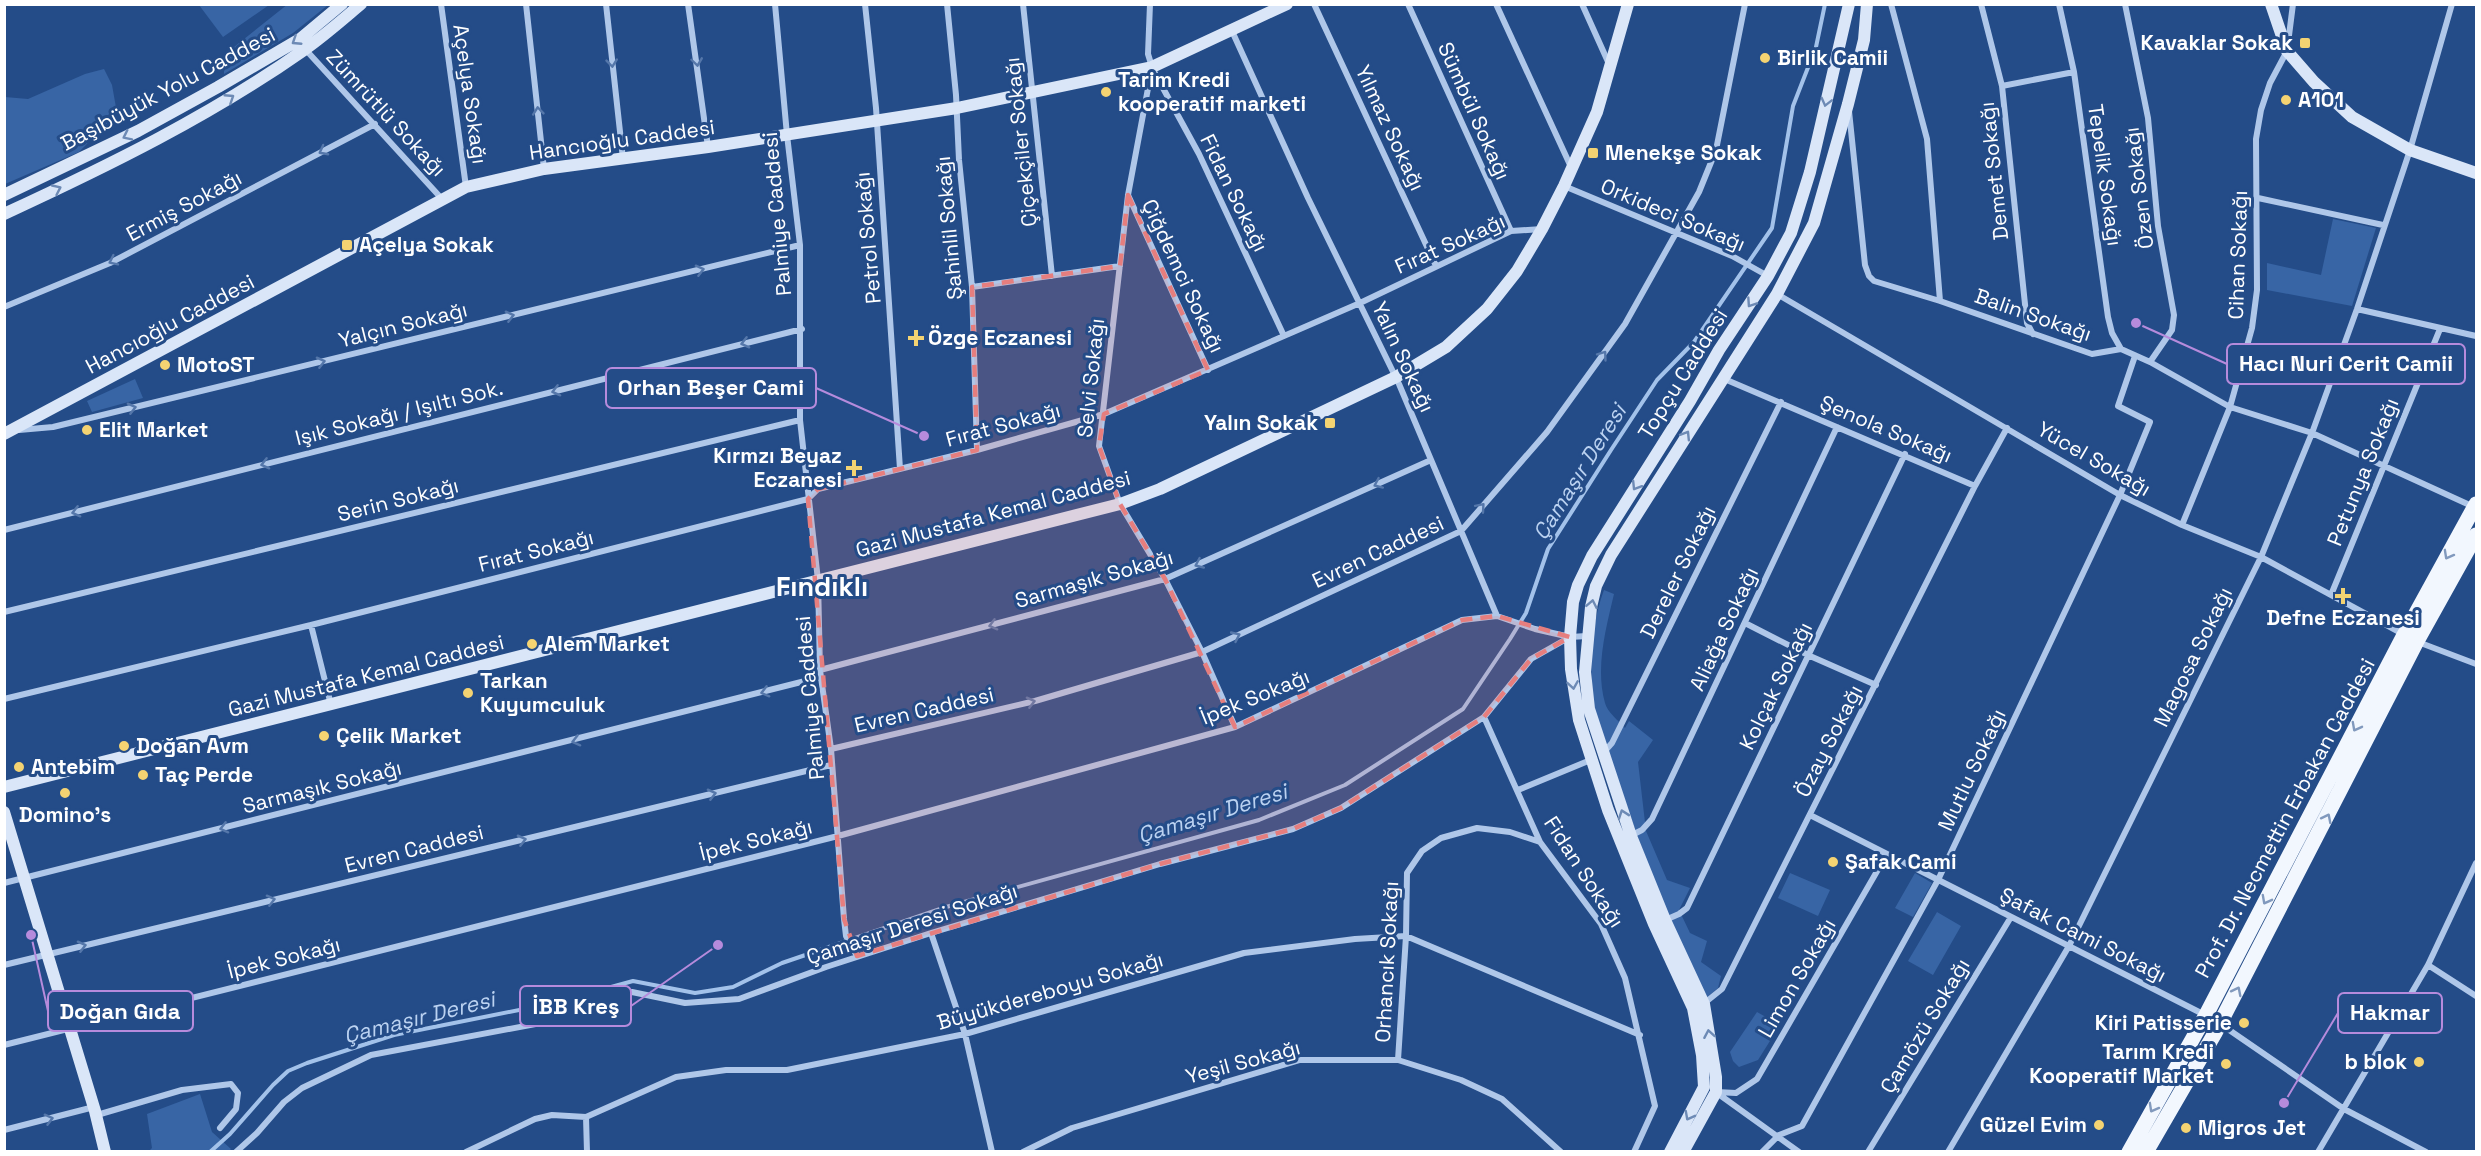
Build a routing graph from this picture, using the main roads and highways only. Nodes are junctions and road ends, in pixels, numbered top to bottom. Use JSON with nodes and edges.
{"nodes":[{"id":1,"x":2476,"y":506,"type":"edge"},
{"id":2,"x":2476,"y":535,"type":"edge"},
{"id":3,"x":2411,"y":638,"type":"junction"},
{"id":4,"x":2129,"y":1152,"type":"edge"},
{"id":5,"x":2146,"y":1152,"type":"edge"}],
"edges":[{"from":1,"to":3,"type":"main road","name":"Prof. Dr. Necmettin Erbakan Caddesi","one_way":true},
{"from":2,"to":3,"type":"main road","name":"Prof. Dr. Necmettin Erbakan Caddesi"},
{"from":3,"to":4,"type":"main road","name":"Prof. Dr. Necmettin Erbakan Caddesi","one_way":true},
{"from":5,"to":3,"type":"main road","name":"Prof. Dr. Necmettin Erbakan Caddesi","one_way":true}]}
